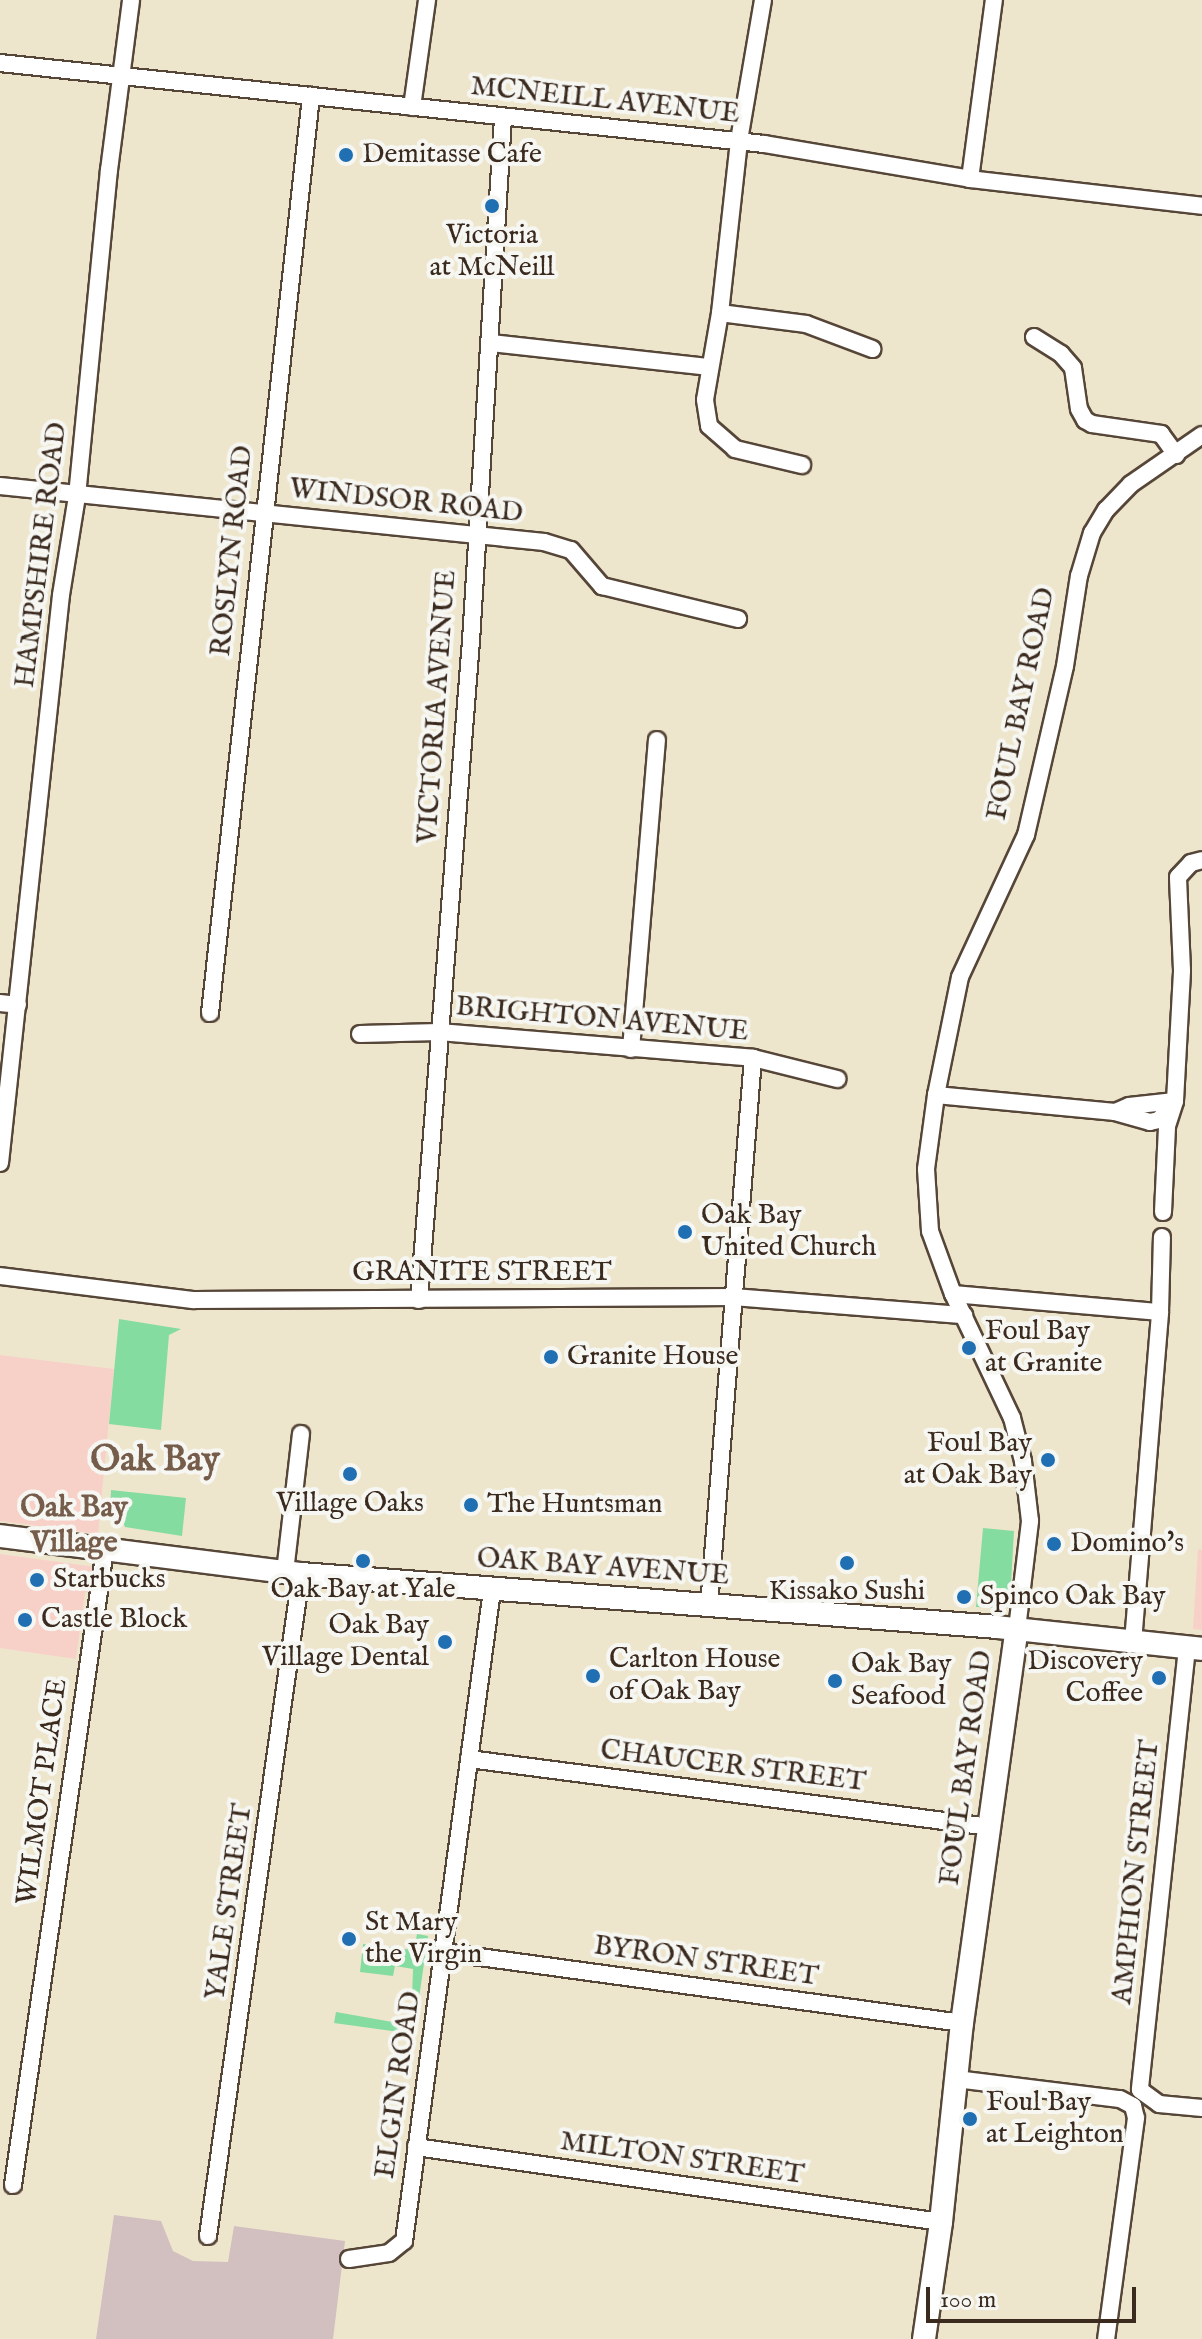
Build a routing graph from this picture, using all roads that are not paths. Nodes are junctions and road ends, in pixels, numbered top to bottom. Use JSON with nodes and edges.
{"nodes":[{"id":1,"x":131,"y":0,"type":"edge"},
{"id":2,"x":427,"y":0,"type":"edge"},
{"id":3,"x":763,"y":0,"type":"edge"},
{"id":4,"x":994,"y":0,"type":"edge"},
{"id":5,"x":0,"y":63,"type":"edge"},
{"id":6,"x":119,"y":76,"type":"junction"},
{"id":7,"x":311,"y":96,"type":"junction"},
{"id":8,"x":412,"y":107,"type":"junction"},
{"id":9,"x":503,"y":118,"type":"junction"},
{"id":10,"x":739,"y":141,"type":"junction"},
{"id":11,"x":970,"y":179,"type":"junction"},
{"id":12,"x":1202,"y":206,"type":"edge"},
{"id":13,"x":720,"y":313,"type":"junction"},
{"id":14,"x":1034,"y":337,"type":"dead end"},
{"id":15,"x":491,"y":343,"type":"junction"},
{"id":16,"x":872,"y":349,"type":"dead end"},
{"id":17,"x":708,"y":367,"type":"junction"},
{"id":18,"x":1202,"y":435,"type":"edge"},
{"id":19,"x":1176,"y":455,"type":"junction"},
{"id":20,"x":802,"y":465,"type":"dead end"},
{"id":21,"x":0,"y":486,"type":"edge"},
{"id":22,"x":77,"y":496,"type":"junction"},
{"id":23,"x":265,"y":513,"type":"junction"},
{"id":24,"x":476,"y":536,"type":"junction"},
{"id":25,"x":738,"y":619,"type":"dead end"},
{"id":26,"x":657,"y":740,"type":"dead end"},
{"id":27,"x":1202,"y":860,"type":"edge"},
{"id":28,"x":0,"y":1003,"type":"edge"},
{"id":29,"x":18,"y":1005,"type":"junction"},
{"id":30,"x":210,"y":1013,"type":"dead end"},
{"id":31,"x":439,"y":1032,"type":"junction"},
{"id":32,"x":360,"y":1034,"type":"dead end"},
{"id":33,"x":631,"y":1049,"type":"junction"},
{"id":34,"x":753,"y":1058,"type":"junction"},
{"id":35,"x":837,"y":1079,"type":"dead end"},
{"id":36,"x":936,"y":1095,"type":"junction"},
{"id":37,"x":1175,"y":1101,"type":"junction"},
{"id":38,"x":0,"y":1163,"type":"edge"},
{"id":39,"x":1163,"y":1212,"type":"dead end"},
{"id":40,"x":1162,"y":1237,"type":"dead end"},
{"id":41,"x":0,"y":1276,"type":"edge"},
{"id":42,"x":953,"y":1294,"type":"junction"},
{"id":43,"x":733,"y":1297,"type":"junction"},
{"id":44,"x":419,"y":1300,"type":"junction"},
{"id":45,"x":1160,"y":1312,"type":"junction"},
{"id":46,"x":964,"y":1315,"type":"junction"},
{"id":47,"x":301,"y":1434,"type":"dead end"},
{"id":48,"x":0,"y":1536,"type":"edge"},
{"id":49,"x":105,"y":1550,"type":"junction"},
{"id":50,"x":293,"y":1573,"type":"junction"},
{"id":51,"x":492,"y":1590,"type":"junction"},
{"id":52,"x":709,"y":1606,"type":"junction"},
{"id":53,"x":1017,"y":1629,"type":"junction"},
{"id":54,"x":1133,"y":1642,"type":"junction"},
{"id":55,"x":1195,"y":1649,"type":"edge"},
{"id":56,"x":469,"y":1759,"type":"junction"},
{"id":57,"x":990,"y":1827,"type":"junction"},
{"id":58,"x":443,"y":1952,"type":"junction"},
{"id":59,"x":962,"y":2023,"type":"junction"},
{"id":60,"x":956,"y":2079,"type":"junction"},
{"id":61,"x":1140,"y":2102,"type":"junction"},
{"id":62,"x":1202,"y":2108,"type":"edge"},
{"id":63,"x":416,"y":2147,"type":"junction"},
{"id":64,"x":13,"y":2185,"type":"dead end"},
{"id":65,"x":941,"y":2222,"type":"junction"},
{"id":66,"x":208,"y":2236,"type":"dead end"},
{"id":67,"x":349,"y":2259,"type":"dead end"},
{"id":68,"x":924,"y":2339,"type":"edge"},
{"id":69,"x":1106,"y":2339,"type":"edge"}],
"edges":[{"from":1,"to":6,"type":"street","name":"HAMPSHIRE ROAD"},
{"from":2,"to":8,"type":"street"},
{"from":3,"to":10,"type":"street"},
{"from":4,"to":11,"type":"street"},
{"from":5,"to":6,"type":"street","name":"MCNEILL AVENUE"},
{"from":6,"to":7,"type":"street","name":"MCNEILL AVENUE"},
{"from":6,"to":22,"type":"street","name":"HAMPSHIRE ROAD"},
{"from":7,"to":8,"type":"street","name":"MCNEILL AVENUE"},
{"from":7,"to":23,"type":"street","name":"ROSLYN ROAD"},
{"from":8,"to":9,"type":"street","name":"MCNEILL AVENUE"},
{"from":9,"to":10,"type":"street","name":"MCNEILL AVENUE"},
{"from":9,"to":15,"type":"street","name":"VICTORIA AVENUE"},
{"from":10,"to":11,"type":"street","name":"MCNEILL AVENUE"},
{"from":10,"to":13,"type":"street"},
{"from":11,"to":12,"type":"street","name":"MCNEILL AVENUE"},
{"from":13,"to":16,"type":"street"},
{"from":13,"to":17,"type":"street"},
{"from":14,"to":19,"type":"street"},
{"from":15,"to":17,"type":"street"},
{"from":15,"to":24,"type":"street","name":"VICTORIA AVENUE"},
{"from":17,"to":20,"type":"street"},
{"from":18,"to":19,"type":"street","name":"FOUL BAY ROAD"},
{"from":19,"to":36,"type":"street","name":"FOUL BAY ROAD"},
{"from":21,"to":22,"type":"street","name":"WINDSOR ROAD"},
{"from":22,"to":23,"type":"street","name":"WINDSOR ROAD"},
{"from":22,"to":29,"type":"street","name":"HAMPSHIRE ROAD"},
{"from":23,"to":24,"type":"street","name":"WINDSOR ROAD"},
{"from":23,"to":30,"type":"street","name":"ROSLYN ROAD"},
{"from":24,"to":25,"type":"street","name":"WINDSOR ROAD"},
{"from":24,"to":31,"type":"street","name":"VICTORIA AVENUE"},
{"from":26,"to":33,"type":"street"},
{"from":27,"to":37,"type":"street"},
{"from":28,"to":29,"type":"street"},
{"from":29,"to":38,"type":"street","name":"HAMPSHIRE ROAD"},
{"from":31,"to":32,"type":"street","name":"BRIGHTON AVENUE"},
{"from":31,"to":33,"type":"street","name":"BRIGHTON AVENUE"},
{"from":31,"to":44,"type":"street","name":"VICTORIA AVENUE"},
{"from":33,"to":34,"type":"street","name":"BRIGHTON AVENUE"},
{"from":34,"to":35,"type":"street","name":"BRIGHTON AVENUE"},
{"from":34,"to":43,"type":"street"},
{"from":36,"to":37,"type":"street"},
{"from":36,"to":42,"type":"street","name":"FOUL BAY ROAD"},
{"from":37,"to":39,"type":"street"},
{"from":40,"to":45,"type":"street"},
{"from":41,"to":44,"type":"street","name":"GRANITE STREET"},
{"from":42,"to":45,"type":"street"},
{"from":42,"to":46,"type":"street","name":"FOUL BAY ROAD"},
{"from":43,"to":44,"type":"street","name":"GRANITE STREET"},
{"from":43,"to":46,"type":"street","name":"GRANITE STREET"},
{"from":43,"to":52,"type":"street"},
{"from":45,"to":54,"type":"street"},
{"from":46,"to":53,"type":"street","name":"FOUL BAY ROAD"},
{"from":47,"to":50,"type":"street","name":"YALE STREET"},
{"from":48,"to":49,"type":"main road","name":"OAK BAY AVENUE"},
{"from":49,"to":50,"type":"main road","name":"OAK BAY AVENUE"},
{"from":49,"to":64,"type":"street","name":"WILMOT PLACE"},
{"from":50,"to":51,"type":"main road","name":"OAK BAY AVENUE"},
{"from":50,"to":66,"type":"street","name":"YALE STREET"},
{"from":51,"to":52,"type":"main road","name":"OAK BAY AVENUE"},
{"from":51,"to":56,"type":"street","name":"ELGIN ROAD"},
{"from":52,"to":53,"type":"main road","name":"OAK BAY AVENUE"},
{"from":53,"to":54,"type":"main road","name":"OAK BAY AVENUE"},
{"from":53,"to":57,"type":"main road","name":"FOUL BAY ROAD"},
{"from":54,"to":55,"type":"main road","name":"OAK BAY AVENUE"},
{"from":55,"to":61,"type":"street","name":"AMPHION STREET"},
{"from":56,"to":57,"type":"street","name":"CHAUCER STREET"},
{"from":56,"to":58,"type":"street","name":"ELGIN ROAD"},
{"from":57,"to":59,"type":"main road","name":"FOUL BAY ROAD"},
{"from":58,"to":59,"type":"street","name":"BYRON STREET"},
{"from":58,"to":63,"type":"street","name":"ELGIN ROAD"},
{"from":59,"to":60,"type":"main road","name":"FOUL BAY ROAD"},
{"from":60,"to":61,"type":"street"},
{"from":60,"to":65,"type":"main road","name":"FOUL BAY ROAD"},
{"from":61,"to":62,"type":"street"},
{"from":61,"to":69,"type":"street","name":"AMPHION STREET"},
{"from":63,"to":65,"type":"street","name":"MILTON STREET"},
{"from":63,"to":67,"type":"street","name":"ELGIN ROAD"},
{"from":65,"to":68,"type":"main road","name":"FOUL BAY ROAD"}]}
